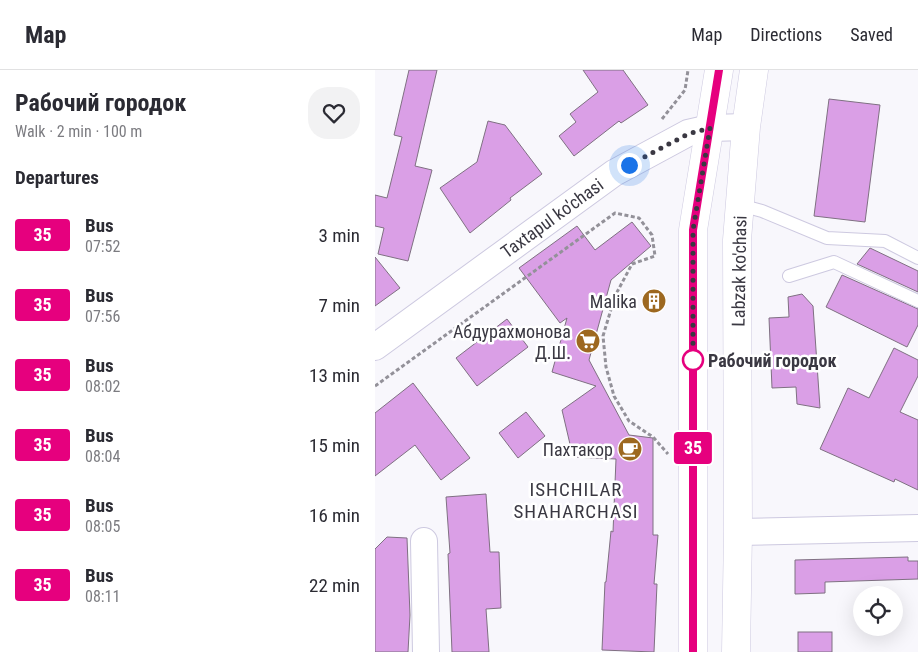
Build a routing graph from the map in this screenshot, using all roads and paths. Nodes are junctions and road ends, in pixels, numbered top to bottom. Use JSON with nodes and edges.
{"nodes":[{"id":1,"x":719,"y":70,"type":"edge"},
{"id":2,"x":754,"y":70,"type":"edge"},
{"id":3,"x":746,"y":127,"type":"junction"},
{"id":4,"x":710,"y":128,"type":"junction"},
{"id":5,"x":740,"y":205,"type":"junction"},
{"id":6,"x":918,"y":258,"type":"edge"},
{"id":7,"x":789,"y":276,"type":"dead end"},
{"id":8,"x":918,"y":301,"type":"edge"},
{"id":9,"x":375,"y":348,"type":"edge"},
{"id":10,"x":375,"y":386,"type":"edge"},
{"id":11,"x":670,"y":455,"type":"dead end"},
{"id":12,"x":918,"y":528,"type":"edge"},
{"id":13,"x":738,"y":532,"type":"junction"},
{"id":14,"x":424,"y":541,"type":"dead end"},
{"id":15,"x":427,"y":652,"type":"edge"},
{"id":16,"x":693,"y":652,"type":"edge"},
{"id":17,"x":736,"y":652,"type":"edge"}],
"edges":[{"from":1,"to":4,"type":"main road"},
{"from":2,"to":3,"type":"main road","name":"Labzak ko'chasi"},
{"from":3,"to":4,"type":"street","name":"Taxtapul ko'chasi"},
{"from":3,"to":5,"type":"main road","name":"Labzak ko'chasi"},
{"from":4,"to":9,"type":"street","name":"Taxtapul ko'chasi"},
{"from":4,"to":16,"type":"main road"},
{"from":5,"to":6,"type":"lane"},
{"from":5,"to":13,"type":"main road","name":"Labzak ko'chasi"},
{"from":7,"to":8,"type":"lane"},
{"from":10,"to":11,"type":"path"},
{"from":12,"to":13,"type":"street"},
{"from":13,"to":17,"type":"main road","name":"Labzak ko'chasi"},
{"from":14,"to":15,"type":"street"}]}
